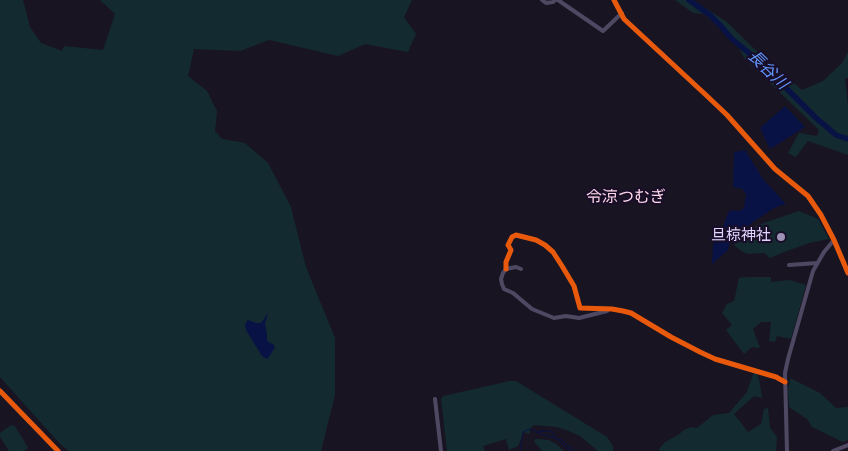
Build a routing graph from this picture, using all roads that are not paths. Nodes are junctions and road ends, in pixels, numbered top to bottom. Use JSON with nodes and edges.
{"nodes":[{"id":1,"x":542,"y":0,"type":"edge"},
{"id":2,"x":556,"y":0,"type":"edge"},
{"id":3,"x":614,"y":0,"type":"edge"},
{"id":4,"x":622,"y":13,"type":"junction"},
{"id":5,"x":834,"y":240,"type":"junction"},
{"id":6,"x":817,"y":263,"type":"junction"},
{"id":7,"x":790,"y":265,"type":"dead end"},
{"id":8,"x":521,"y":268,"type":"dead end"},
{"id":9,"x":506,"y":269,"type":"junction"},
{"id":10,"x":848,"y":273,"type":"edge"},
{"id":11,"x":612,"y":309,"type":"junction"},
{"id":12,"x":785,"y":382,"type":"junction"},
{"id":13,"x":0,"y":391,"type":"edge"},
{"id":14,"x":435,"y":399,"type":"dead end"},
{"id":15,"x":848,"y":445,"type":"edge"},
{"id":16,"x":58,"y":451,"type":"edge"},
{"id":17,"x":441,"y":451,"type":"edge"},
{"id":18,"x":787,"y":451,"type":"edge"},
{"id":19,"x":833,"y":451,"type":"edge"}],
"edges":[{"from":1,"to":2,"type":"street"},
{"from":2,"to":4,"type":"street"},
{"from":3,"to":4,"type":"street"},
{"from":4,"to":5,"type":"street"},
{"from":5,"to":6,"type":"street"},
{"from":5,"to":10,"type":"street"},
{"from":6,"to":7,"type":"street"},
{"from":6,"to":12,"type":"street"},
{"from":8,"to":9,"type":"street"},
{"from":9,"to":11,"type":"street"},
{"from":9,"to":11,"type":"street"},
{"from":11,"to":12,"type":"street"},
{"from":12,"to":18,"type":"street"},
{"from":13,"to":16,"type":"street"},
{"from":14,"to":17,"type":"street"},
{"from":15,"to":19,"type":"street"}]}
